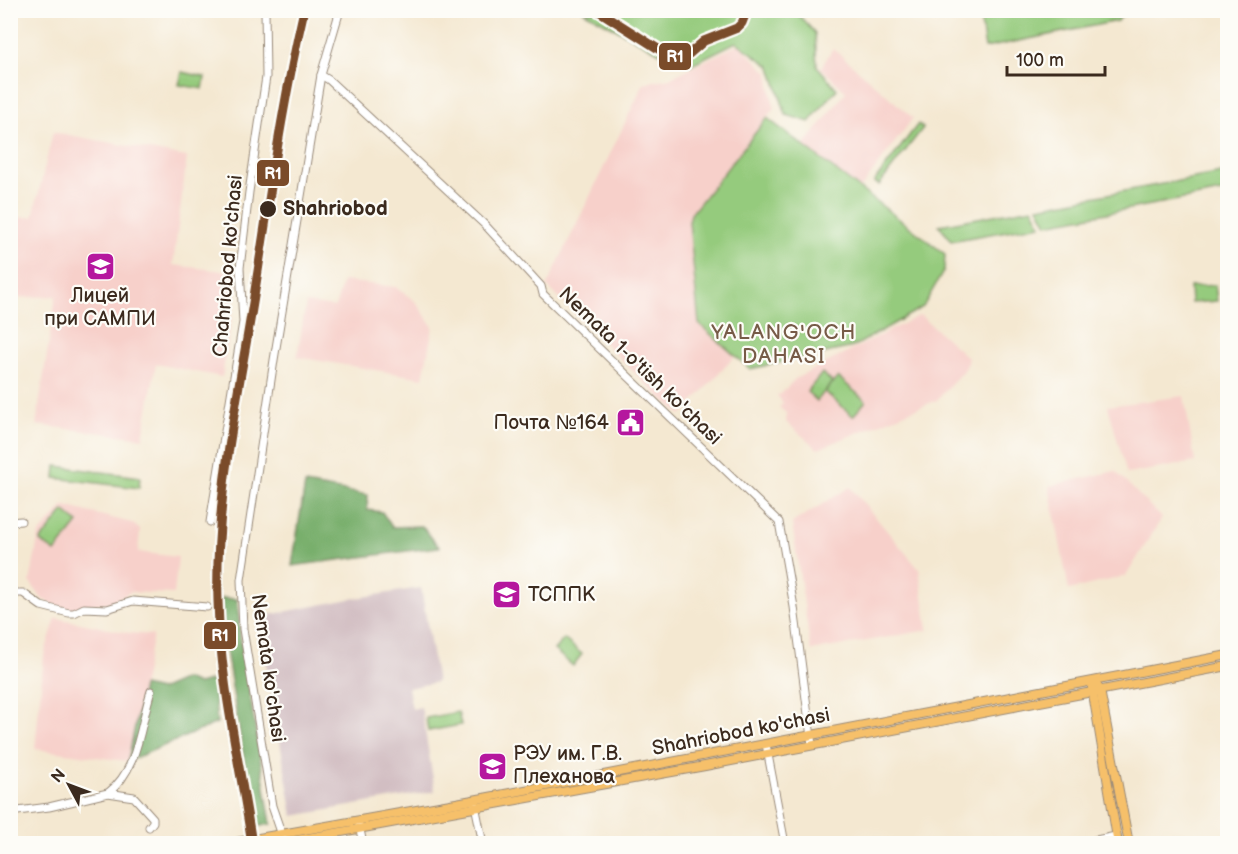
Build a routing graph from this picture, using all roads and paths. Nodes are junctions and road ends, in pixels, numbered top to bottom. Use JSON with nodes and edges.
{"nodes":[{"id":1,"x":265,"y":10,"type":"edge"},
{"id":2,"x":340,"y":10,"type":"edge"},
{"id":3,"x":321,"y":75,"type":"junction"},
{"id":4,"x":21,"y":521,"type":"dead end"},
{"id":5,"x":10,"y":522,"type":"edge"},
{"id":6,"x":210,"y":522,"type":"dead end"},
{"id":7,"x":10,"y":593,"type":"edge"},
{"id":8,"x":207,"y":607,"type":"dead end"},
{"id":9,"x":1227,"y":655,"type":"edge"},
{"id":10,"x":1227,"y":666,"type":"edge"},
{"id":11,"x":1092,"y":682,"type":"junction"},
{"id":12,"x":151,"y":691,"type":"dead end"},
{"id":13,"x":1096,"y":691,"type":"junction"},
{"id":14,"x":810,"y":735,"type":"junction"},
{"id":15,"x":766,"y":744,"type":"junction"},
{"id":16,"x":812,"y":745,"type":"junction"},
{"id":17,"x":768,"y":754,"type":"junction"},
{"id":18,"x":108,"y":793,"type":"junction"},
{"id":19,"x":474,"y":804,"type":"junction"},
{"id":20,"x":10,"y":812,"type":"edge"},
{"id":21,"x":359,"y":824,"type":"junction"},
{"id":22,"x":149,"y":827,"type":"dead end"},
{"id":23,"x":281,"y":832,"type":"junction"},
{"id":24,"x":1117,"y":840,"type":"edge"},
{"id":25,"x":225,"y":843,"type":"edge"},
{"id":26,"x":281,"y":843,"type":"edge"},
{"id":27,"x":363,"y":843,"type":"edge"},
{"id":28,"x":483,"y":843,"type":"edge"},
{"id":29,"x":785,"y":843,"type":"edge"},
{"id":30,"x":1076,"y":843,"type":"edge"},
{"id":31,"x":1129,"y":843,"type":"edge"}],
"edges":[{"from":1,"to":6,"type":"street","name":"Chahriobod ko'chasi"},
{"from":2,"to":3,"type":"street","name":"Nemata ko'chasi"},
{"from":3,"to":14,"type":"street","name":"Nemata 1-o'tish ko'chasi"},
{"from":3,"to":23,"type":"street","name":"Nemata ko'chasi"},
{"from":4,"to":5,"type":"street"},
{"from":7,"to":8,"type":"street"},
{"from":9,"to":11,"type":"main road","name":"Shahriobod ko'chasi"},
{"from":10,"to":13,"type":"main road","name":"Shahriobod ko'chasi"},
{"from":11,"to":13,"type":"main road"},
{"from":11,"to":14,"type":"main road","name":"Shahriobod ko'chasi"},
{"from":12,"to":18,"type":"street"},
{"from":13,"to":16,"type":"main road","name":"Shahriobod ko'chasi"},
{"from":13,"to":24,"type":"main road"},
{"from":13,"to":31,"type":"main road"},
{"from":14,"to":15,"type":"main road","name":"Shahriobod ko'chasi"},
{"from":14,"to":16,"type":"street","name":"Nemata 1-o'tish ko'chasi"},
{"from":15,"to":17,"type":"street"},
{"from":15,"to":19,"type":"main road","name":"Shahriobod ko'chasi"},
{"from":16,"to":17,"type":"main road","name":"Shahriobod ko'chasi"},
{"from":17,"to":19,"type":"main road","name":"Shahriobod ko'chasi"},
{"from":17,"to":29,"type":"street"},
{"from":18,"to":20,"type":"street"},
{"from":18,"to":22,"type":"street"},
{"from":19,"to":21,"type":"main road","name":"Shahriobod ko'chasi"},
{"from":19,"to":28,"type":"street"},
{"from":21,"to":23,"type":"main road","name":"Shahriobod ko'chasi"},
{"from":21,"to":26,"type":"main road","name":"Shahriobod ko'chasi"},
{"from":21,"to":27,"type":"street"},
{"from":23,"to":25,"type":"main road","name":"Shahriobod ko'chasi"},
{"from":23,"to":26,"type":"street","name":"Nemata ko'chasi"},
{"from":24,"to":30,"type":"street"}]}
